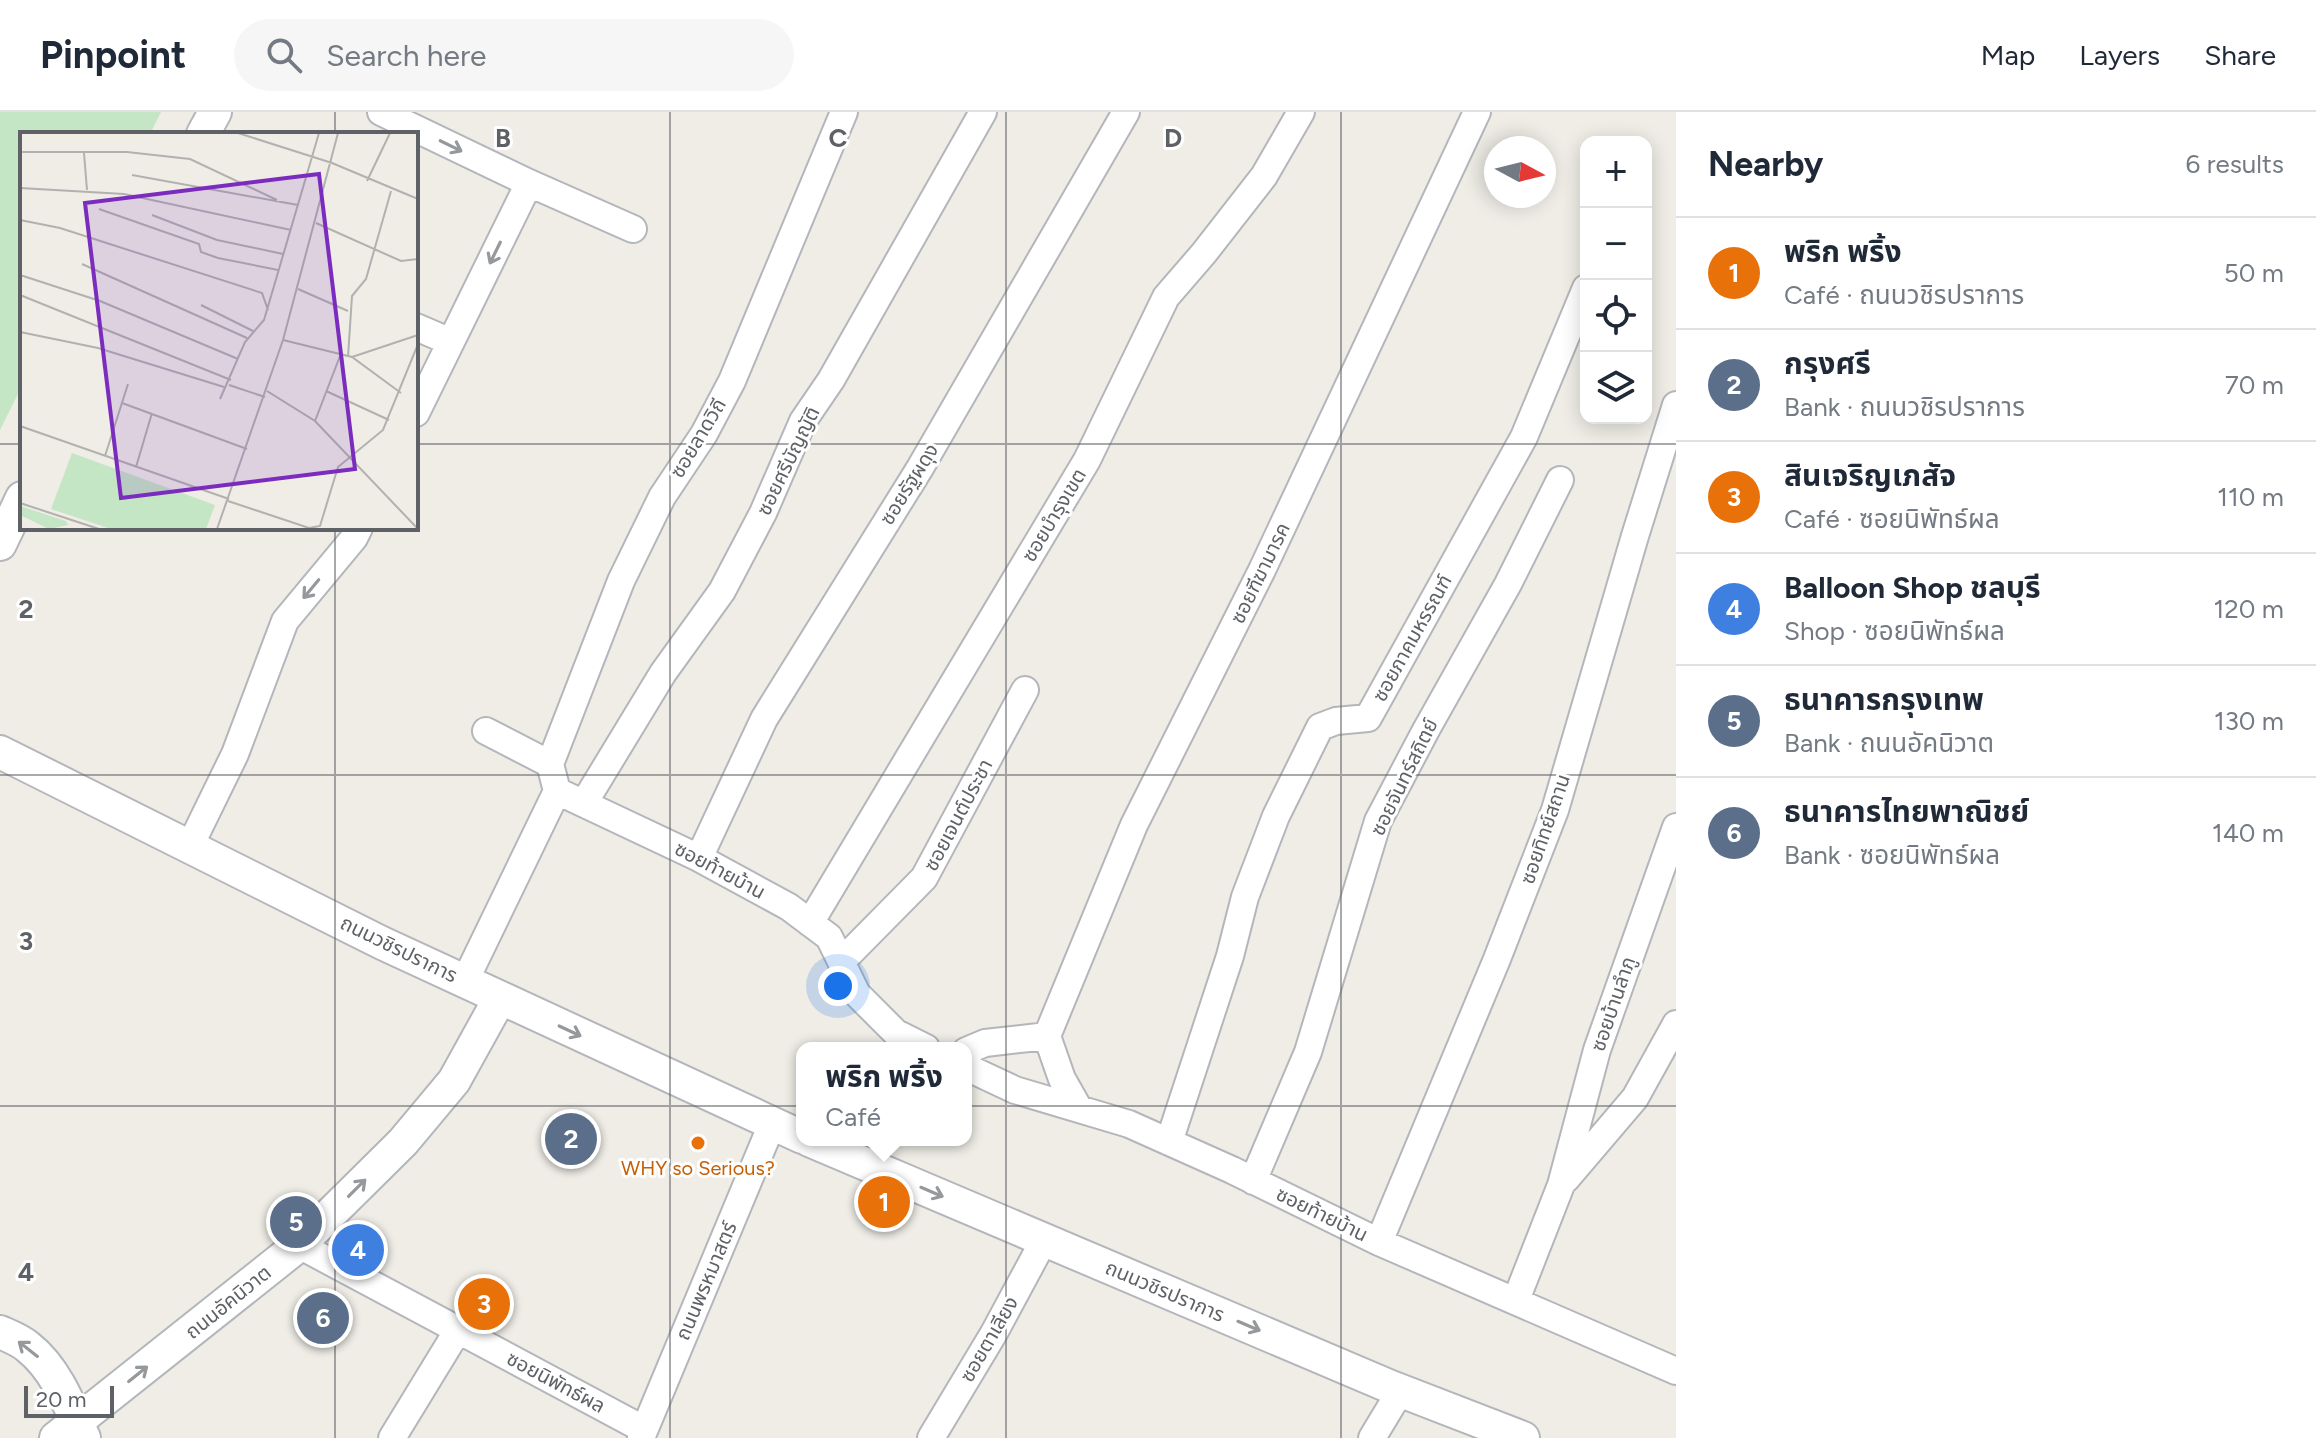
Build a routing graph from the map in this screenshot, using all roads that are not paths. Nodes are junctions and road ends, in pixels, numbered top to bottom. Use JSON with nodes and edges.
{"nodes":[{"id":1,"x":215,"y":112,"type":"edge"},
{"id":2,"x":381,"y":112,"type":"edge"},
{"id":3,"x":844,"y":112,"type":"edge"},
{"id":4,"x":983,"y":112,"type":"edge"},
{"id":5,"x":1126,"y":112,"type":"edge"},
{"id":6,"x":1301,"y":112,"type":"edge"},
{"id":7,"x":1477,"y":112,"type":"edge"},
{"id":8,"x":204,"y":132,"type":"edge"},
{"id":9,"x":529,"y":183,"type":"junction"},
{"id":10,"x":633,"y":229,"type":"dead end"},
{"id":11,"x":1580,"y":302,"type":"edge"},
{"id":12,"x":418,"y":328,"type":"edge"},
{"id":13,"x":451,"y":342,"type":"junction"},
{"id":14,"x":1676,"y":405,"type":"edge"},
{"id":15,"x":418,"y":409,"type":"edge"},
{"id":16,"x":1560,"y":480,"type":"dead end"},
{"id":17,"x":20,"y":502,"type":"edge"},
{"id":18,"x":358,"y":530,"type":"edge"},
{"id":19,"x":0,"y":544,"type":"edge"},
{"id":20,"x":1025,"y":690,"type":"dead end"},
{"id":21,"x":486,"y":731,"type":"dead end"},
{"id":22,"x":0,"y":752,"type":"edge"},
{"id":23,"x":550,"y":764,"type":"junction"},
{"id":24,"x":557,"y":791,"type":"junction"},
{"id":25,"x":584,"y":803,"type":"junction"},
{"id":26,"x":1676,"y":827,"type":"edge"},
{"id":27,"x":190,"y":846,"type":"junction"},
{"id":28,"x":699,"y":858,"type":"junction"},
{"id":29,"x":810,"y":923,"type":"junction"},
{"id":30,"x":841,"y":962,"type":"junction"},
{"id":31,"x":465,"y":981,"type":"junction"},
{"id":32,"x":500,"y":998,"type":"junction"},
{"id":33,"x":1676,"y":1024,"type":"edge"},
{"id":34,"x":1047,"y":1036,"type":"junction"},
{"id":35,"x":914,"y":1042,"type":"edge"},
{"id":36,"x":972,"y":1048,"type":"edge"},
{"id":37,"x":972,"y":1070,"type":"edge"},
{"id":38,"x":1079,"y":1109,"type":"junction"},
{"id":39,"x":772,"y":1124,"type":"junction"},
{"id":40,"x":796,"y":1134,"type":"edge"},
{"id":41,"x":1169,"y":1142,"type":"junction"},
{"id":42,"x":823,"y":1146,"type":"edge"},
{"id":43,"x":1253,"y":1181,"type":"junction"},
{"id":44,"x":1561,"y":1185,"type":"junction"},
{"id":45,"x":1044,"y":1240,"type":"junction"},
{"id":46,"x":1379,"y":1242,"type":"junction"},
{"id":47,"x":299,"y":1245,"type":"junction"},
{"id":48,"x":1516,"y":1300,"type":"junction"},
{"id":49,"x":458,"y":1330,"type":"junction"},
{"id":50,"x":0,"y":1332,"type":"edge"},
{"id":51,"x":1676,"y":1371,"type":"edge"},
{"id":52,"x":1401,"y":1390,"type":"junction"},
{"id":53,"x":72,"y":1433,"type":"edge"},
{"id":54,"x":642,"y":1433,"type":"edge"},
{"id":55,"x":392,"y":1438,"type":"edge"},
{"id":56,"x":931,"y":1438,"type":"edge"},
{"id":57,"x":1372,"y":1438,"type":"edge"},
{"id":58,"x":1523,"y":1438,"type":"edge"}],
"edges":[{"from":1,"to":8,"type":"street"},
{"from":2,"to":9,"type":"street","one_way":true},
{"from":3,"to":23,"type":"street","name":"ซอยลาดวิถี"},
{"from":4,"to":25,"type":"street","name":"ซอยศรีบัญญัติ"},
{"from":5,"to":28,"type":"street","name":"ซอยรัฐผดุง"},
{"from":6,"to":29,"type":"street","name":"ซอยบำรุงเขต"},
{"from":7,"to":34,"type":"street","name":"ซอยฑีฆามารค"},
{"from":9,"to":10,"type":"street"},
{"from":9,"to":13,"type":"street","one_way":true},
{"from":11,"to":41,"type":"street","name":"ซอยภาคมหรรณฑ์"},
{"from":12,"to":13,"type":"street"},
{"from":13,"to":15,"type":"street"},
{"from":14,"to":46,"type":"street","name":"ซอยทิทย์สถาน"},
{"from":16,"to":43,"type":"street","name":"ซอยจันทร์สถิตย์"},
{"from":17,"to":19,"type":"street"},
{"from":18,"to":27,"type":"street","one_way":true},
{"from":20,"to":30,"type":"street","name":"ซอยเจนต์ประชา"},
{"from":21,"to":23,"type":"street"},
{"from":22,"to":27,"type":"street","name":"ถนนวชิรปราการ"},
{"from":23,"to":24,"type":"street"},
{"from":24,"to":25,"type":"street","name":"ซอยท้ายบ้าน"},
{"from":24,"to":31,"type":"street"},
{"from":25,"to":28,"type":"street","name":"ซอยท้ายบ้าน"},
{"from":26,"to":44,"type":"street","name":"ซอยบ้านลำภู"},
{"from":27,"to":31,"type":"street","name":"ถนนวชิรปราการ"},
{"from":28,"to":29,"type":"street","name":"ซอยท้ายบ้าน"},
{"from":29,"to":30,"type":"street","name":"ซอยท้ายบ้าน"},
{"from":30,"to":35,"type":"street","name":"ซอยท้ายบ้าน"},
{"from":31,"to":32,"type":"street","name":"ถนนวชิรปราการ"},
{"from":32,"to":39,"type":"street","name":"ถนนวชิรปราการ","one_way":true},
{"from":47,"to":32,"type":"street","name":"ถนนอัคนิวาต","one_way":true},
{"from":33,"to":44,"type":"street","name":"ซอยบ้านลำภู"},
{"from":34,"to":36,"type":"street"},
{"from":34,"to":38,"type":"street"},
{"from":37,"to":38,"type":"street","name":"ซอยท้ายบ้าน"},
{"from":38,"to":41,"type":"street","name":"ซอยท้ายบ้าน"},
{"from":39,"to":40,"type":"street","name":"ถนนวชิรปราการ"},
{"from":39,"to":54,"type":"street","name":"ถนนพรหมาสตร์"},
{"from":41,"to":43,"type":"street","name":"ซอยท้ายบ้าน"},
{"from":42,"to":45,"type":"street","name":"ถนนวชิรปราการ","one_way":true},
{"from":43,"to":46,"type":"street","name":"ซอยท้ายบ้าน"},
{"from":44,"to":48,"type":"street","name":"ซอยบ้านลำภู"},
{"from":45,"to":52,"type":"street","name":"ถนนวชิรปราการ","one_way":true},
{"from":45,"to":56,"type":"street","name":"ซอยตาเลียง"},
{"from":46,"to":48,"type":"street","name":"ซอยท้ายบ้าน"},
{"from":47,"to":49,"type":"street","name":"ซอยนิพัทธ์ผล"},
{"from":53,"to":47,"type":"street","name":"ถนนอัคนิวาต","one_way":true},
{"from":48,"to":51,"type":"street","name":"ซอยท้ายบ้าน"},
{"from":49,"to":54,"type":"street","name":"ซอยนิพัทธ์ผล"},
{"from":49,"to":55,"type":"street"},
{"from":53,"to":50,"type":"street","one_way":true},
{"from":52,"to":57,"type":"street"},
{"from":52,"to":58,"type":"street","name":"ถนนวชิรปราการ"}]}
